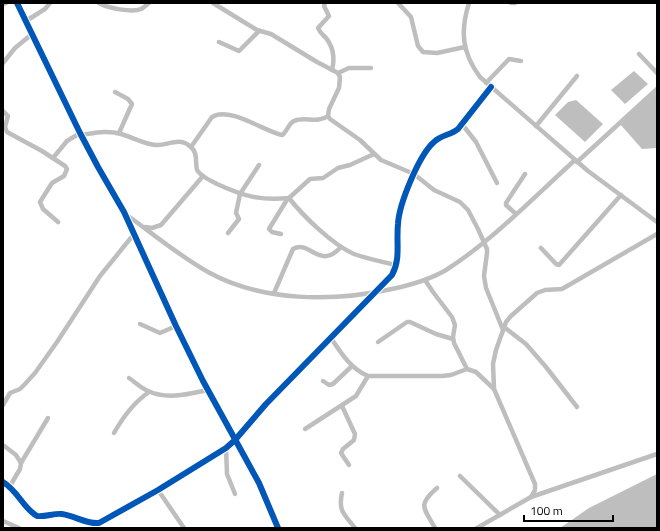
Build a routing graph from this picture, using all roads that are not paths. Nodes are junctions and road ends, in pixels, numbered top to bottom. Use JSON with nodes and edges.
{"nodes":[{"id":1,"x":6,"y":3,"type":"edge"},
{"id":2,"x":17,"y":3,"type":"edge"},
{"id":3,"x":50,"y":3,"type":"edge"},
{"id":4,"x":99,"y":3,"type":"edge"},
{"id":5,"x":148,"y":3,"type":"edge"},
{"id":6,"x":213,"y":3,"type":"edge"},
{"id":7,"x":325,"y":3,"type":"edge"},
{"id":8,"x":398,"y":3,"type":"edge"},
{"id":9,"x":469,"y":3,"type":"edge"},
{"id":10,"x":512,"y":3,"type":"edge"},
{"id":11,"x":516,"y":3,"type":"edge"},
{"id":12,"x":3,"y":4,"type":"edge"},
{"id":13,"x":26,"y":21,"type":"junction"},
{"id":14,"x":260,"y":31,"type":"junction"},
{"id":15,"x":32,"y":34,"type":"junction"},
{"id":16,"x":219,"y":42,"type":"dead end"},
{"id":17,"x":465,"y":47,"type":"junction"},
{"id":18,"x":639,"y":54,"type":"dead end"},
{"id":19,"x":521,"y":62,"type":"dead end"},
{"id":20,"x":3,"y":63,"type":"edge"},
{"id":21,"x":371,"y":68,"type":"dead end"},
{"id":22,"x":332,"y":70,"type":"junction"},
{"id":23,"x":338,"y":73,"type":"junction"},
{"id":24,"x":657,"y":73,"type":"edge"},
{"id":25,"x":578,"y":76,"type":"dead end"},
{"id":26,"x":486,"y":83,"type":"junction"},
{"id":27,"x":491,"y":88,"type":"junction"},
{"id":28,"x":657,"y":90,"type":"edge"},
{"id":29,"x":115,"y":92,"type":"dead end"},
{"id":30,"x":3,"y":111,"type":"edge"},
{"id":31,"x":328,"y":116,"type":"junction"},
{"id":32,"x":462,"y":124,"type":"junction"},
{"id":33,"x":536,"y":126,"type":"junction"},
{"id":34,"x":4,"y":131,"type":"edge"},
{"id":35,"x":119,"y":133,"type":"junction"},
{"id":36,"x":81,"y":134,"type":"junction"},
{"id":37,"x":191,"y":147,"type":"junction"},
{"id":38,"x":374,"y":154,"type":"junction"},
{"id":39,"x":53,"y":158,"type":"junction"},
{"id":40,"x":576,"y":161,"type":"junction"},
{"id":41,"x":259,"y":165,"type":"dead end"},
{"id":42,"x":414,"y":174,"type":"junction"},
{"id":43,"x":525,"y":174,"type":"dead end"},
{"id":44,"x":203,"y":176,"type":"junction"},
{"id":45,"x":497,"y":184,"type":"dead end"},
{"id":46,"x":240,"y":194,"type":"junction"},
{"id":47,"x":621,"y":196,"type":"junction"},
{"id":48,"x":289,"y":198,"type":"junction"},
{"id":49,"x":124,"y":212,"type":"junction"},
{"id":50,"x":516,"y":214,"type":"junction"},
{"id":51,"x":58,"y":222,"type":"dead end"},
{"id":52,"x":657,"y":222,"type":"edge"},
{"id":53,"x":144,"y":227,"type":"junction"},
{"id":54,"x":228,"y":233,"type":"dead end"},
{"id":55,"x":134,"y":234,"type":"junction"},
{"id":56,"x":281,"y":234,"type":"dead end"},
{"id":57,"x":657,"y":234,"type":"edge"},
{"id":58,"x":483,"y":241,"type":"junction"},
{"id":59,"x":342,"y":247,"type":"junction"},
{"id":60,"x":541,"y":248,"type":"dead end"},
{"id":61,"x":396,"y":265,"type":"junction"},
{"id":62,"x":425,"y":280,"type":"junction"},
{"id":63,"x":274,"y":293,"type":"junction"},
{"id":64,"x":375,"y":293,"type":"junction"},
{"id":65,"x":140,"y":324,"type":"dead end"},
{"id":66,"x":176,"y":326,"type":"junction"},
{"id":67,"x":504,"y":328,"type":"junction"},
{"id":68,"x":331,"y":338,"type":"junction"},
{"id":69,"x":453,"y":339,"type":"junction"},
{"id":70,"x":378,"y":342,"type":"dead end"},
{"id":71,"x":352,"y":366,"type":"junction"},
{"id":72,"x":468,"y":369,"type":"junction"},
{"id":73,"x":368,"y":376,"type":"junction"},
{"id":74,"x":129,"y":378,"type":"dead end"},
{"id":75,"x":323,"y":381,"type":"dead end"},
{"id":76,"x":494,"y":389,"type":"junction"},
{"id":77,"x":208,"y":390,"type":"junction"},
{"id":78,"x":149,"y":392,"type":"junction"},
{"id":79,"x":3,"y":405,"type":"edge"},
{"id":80,"x":342,"y":406,"type":"junction"},
{"id":81,"x":578,"y":407,"type":"dead end"},
{"id":82,"x":48,"y":418,"type":"dead end"},
{"id":83,"x":306,"y":429,"type":"dead end"},
{"id":84,"x":114,"y":433,"type":"dead end"},
{"id":85,"x":235,"y":440,"type":"junction"},
{"id":86,"x":3,"y":445,"type":"edge"},
{"id":87,"x":226,"y":448,"type":"junction"},
{"id":88,"x":657,"y":454,"type":"edge"},
{"id":89,"x":21,"y":464,"type":"junction"},
{"id":90,"x":349,"y":465,"type":"dead end"},
{"id":91,"x":460,"y":476,"type":"dead end"},
{"id":92,"x":3,"y":482,"type":"edge"},
{"id":93,"x":10,"y":486,"type":"junction"},
{"id":94,"x":438,"y":488,"type":"dead end"},
{"id":95,"x":158,"y":490,"type":"junction"},
{"id":96,"x":342,"y":493,"type":"dead end"},
{"id":97,"x":235,"y":494,"type":"dead end"},
{"id":98,"x":531,"y":497,"type":"junction"},
{"id":99,"x":500,"y":515,"type":"junction"},
{"id":100,"x":3,"y":521,"type":"edge"},
{"id":101,"x":91,"y":526,"type":"edge"},
{"id":102,"x":19,"y":528,"type":"edge"},
{"id":103,"x":184,"y":528,"type":"edge"},
{"id":104,"x":278,"y":528,"type":"edge"},
{"id":105,"x":355,"y":528,"type":"edge"},
{"id":106,"x":436,"y":528,"type":"edge"},
{"id":107,"x":477,"y":528,"type":"edge"}],
"edges":[{"from":1,"to":12,"type":"street"},
{"from":2,"to":13,"type":"street"},
{"from":3,"to":13,"type":"street"},
{"from":4,"to":5,"type":"street"},
{"from":6,"to":14,"type":"street"},
{"from":7,"to":22,"type":"street"},
{"from":8,"to":17,"type":"street"},
{"from":9,"to":17,"type":"street"},
{"from":10,"to":11,"type":"street"},
{"from":13,"to":15,"type":"street"},
{"from":14,"to":16,"type":"street"},
{"from":14,"to":22,"type":"street"},
{"from":15,"to":20,"type":"street"},
{"from":15,"to":36,"type":"street"},
{"from":17,"to":26,"type":"street"},
{"from":18,"to":24,"type":"street"},
{"from":19,"to":26,"type":"street"},
{"from":21,"to":23,"type":"street"},
{"from":22,"to":23,"type":"street"},
{"from":23,"to":31,"type":"street"},
{"from":25,"to":33,"type":"street"},
{"from":26,"to":27,"type":"street"},
{"from":27,"to":32,"type":"street"},
{"from":27,"to":33,"type":"street"},
{"from":28,"to":40,"type":"street"},
{"from":29,"to":35,"type":"street"},
{"from":30,"to":34,"type":"street"},
{"from":31,"to":37,"type":"street"},
{"from":31,"to":38,"type":"street"},
{"from":32,"to":42,"type":"street"},
{"from":32,"to":45,"type":"street"},
{"from":33,"to":40,"type":"street"},
{"from":34,"to":39,"type":"street"},
{"from":35,"to":36,"type":"street"},
{"from":35,"to":37,"type":"street"},
{"from":36,"to":39,"type":"street"},
{"from":36,"to":49,"type":"street"},
{"from":37,"to":44,"type":"street"},
{"from":38,"to":42,"type":"street"},
{"from":38,"to":48,"type":"street"},
{"from":39,"to":51,"type":"street"},
{"from":40,"to":47,"type":"street"},
{"from":40,"to":50,"type":"street"},
{"from":41,"to":46,"type":"street"},
{"from":42,"to":58,"type":"street"},
{"from":42,"to":61,"type":"street"},
{"from":43,"to":50,"type":"street"},
{"from":44,"to":46,"type":"street"},
{"from":44,"to":53,"type":"street"},
{"from":46,"to":48,"type":"street"},
{"from":46,"to":54,"type":"street"},
{"from":47,"to":52,"type":"street"},
{"from":47,"to":60,"type":"street"},
{"from":48,"to":56,"type":"street"},
{"from":48,"to":59,"type":"street"},
{"from":49,"to":53,"type":"street"},
{"from":49,"to":55,"type":"street"},
{"from":50,"to":58,"type":"street"},
{"from":53,"to":63,"type":"street"},
{"from":55,"to":66,"type":"street"},
{"from":55,"to":79,"type":"street"},
{"from":57,"to":67,"type":"street"},
{"from":58,"to":62,"type":"street"},
{"from":58,"to":67,"type":"street"},
{"from":59,"to":61,"type":"street"},
{"from":59,"to":63,"type":"street"},
{"from":61,"to":64,"type":"street"},
{"from":62,"to":64,"type":"street"},
{"from":62,"to":69,"type":"street"},
{"from":63,"to":64,"type":"street"},
{"from":64,"to":68,"type":"street"},
{"from":65,"to":66,"type":"street"},
{"from":66,"to":77,"type":"street"},
{"from":67,"to":76,"type":"street"},
{"from":67,"to":81,"type":"street"},
{"from":68,"to":71,"type":"street"},
{"from":68,"to":85,"type":"street"},
{"from":69,"to":70,"type":"street"},
{"from":69,"to":72,"type":"street"},
{"from":71,"to":73,"type":"street"},
{"from":71,"to":75,"type":"street"},
{"from":72,"to":73,"type":"street"},
{"from":72,"to":76,"type":"street"},
{"from":73,"to":80,"type":"street"},
{"from":74,"to":78,"type":"street"},
{"from":76,"to":98,"type":"street"},
{"from":77,"to":78,"type":"street"},
{"from":77,"to":85,"type":"street"},
{"from":78,"to":84,"type":"street"},
{"from":80,"to":83,"type":"street"},
{"from":80,"to":90,"type":"street"},
{"from":82,"to":89,"type":"street"},
{"from":85,"to":87,"type":"street"},
{"from":85,"to":104,"type":"street"},
{"from":86,"to":89,"type":"street"},
{"from":87,"to":95,"type":"street"},
{"from":87,"to":97,"type":"street"},
{"from":88,"to":98,"type":"street"},
{"from":89,"to":93,"type":"street"},
{"from":91,"to":99,"type":"street"},
{"from":92,"to":93,"type":"street"},
{"from":93,"to":101,"type":"street"},
{"from":94,"to":106,"type":"street"},
{"from":95,"to":101,"type":"street"},
{"from":95,"to":103,"type":"street"},
{"from":96,"to":105,"type":"street"},
{"from":98,"to":99,"type":"street"},
{"from":99,"to":107,"type":"street"},
{"from":100,"to":102,"type":"street"}]}
